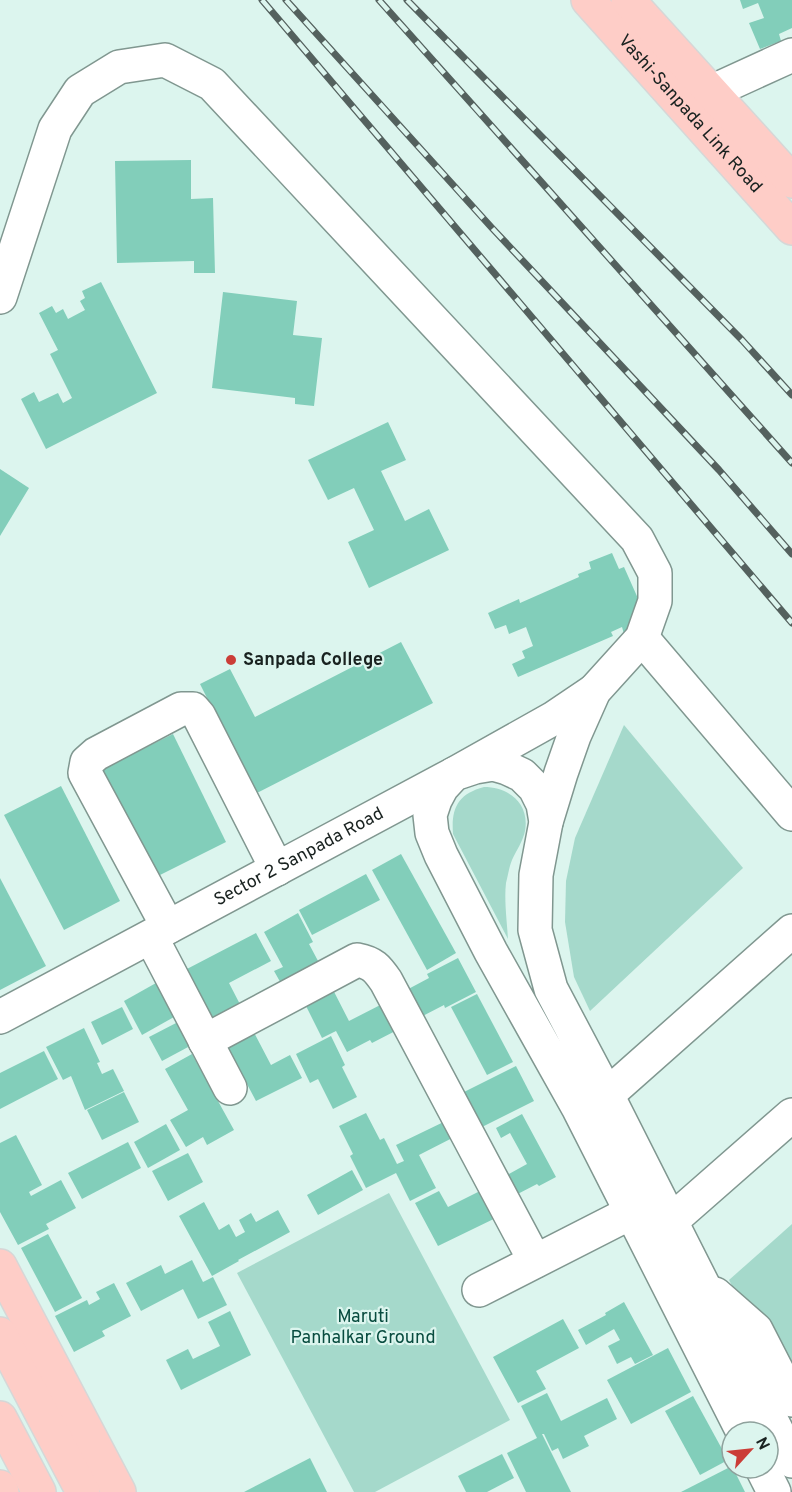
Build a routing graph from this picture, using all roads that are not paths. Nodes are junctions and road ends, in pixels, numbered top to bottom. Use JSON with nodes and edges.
{"nodes":[{"id":1,"x":588,"y":0,"type":"edge"},
{"id":2,"x":628,"y":0,"type":"edge"},
{"id":3,"x":792,"y":55,"type":"edge"},
{"id":4,"x":711,"y":91,"type":"junction"},
{"id":5,"x":682,"y":106,"type":"junction"},
{"id":6,"x":792,"y":181,"type":"edge"},
{"id":7,"x":792,"y":228,"type":"edge"},
{"id":8,"x":0,"y":297,"type":"edge"},
{"id":9,"x":642,"y":638,"type":"junction"},
{"id":10,"x":594,"y":691,"type":"junction"},
{"id":11,"x":454,"y":774,"type":"junction"},
{"id":12,"x":792,"y":814,"type":"edge"},
{"id":13,"x":372,"y":819,"type":"junction"},
{"id":14,"x":546,"y":822,"type":"junction"},
{"id":15,"x":432,"y":833,"type":"junction"},
{"id":16,"x":277,"y":870,"type":"junction"},
{"id":17,"x":535,"y":930,"type":"junction"},
{"id":18,"x":792,"y":931,"type":"edge"},
{"id":19,"x":159,"y":932,"type":"junction"},
{"id":20,"x":491,"y":952,"type":"junction"},
{"id":21,"x":0,"y":1017,"type":"edge"},
{"id":22,"x":205,"y":1041,"type":"junction"},
{"id":23,"x":230,"y":1088,"type":"dead end"},
{"id":24,"x":593,"y":1102,"type":"junction"},
{"id":25,"x":792,"y":1115,"type":"edge"},
{"id":26,"x":632,"y":1212,"type":"junction"},
{"id":27,"x":670,"y":1222,"type":"junction"},
{"id":28,"x":535,"y":1261,"type":"junction"},
{"id":29,"x":0,"y":1266,"type":"edge"},
{"id":30,"x":700,"y":1280,"type":"junction"},
{"id":31,"x":479,"y":1290,"type":"dead end"},
{"id":32,"x":0,"y":1334,"type":"edge"},
{"id":33,"x":792,"y":1400,"type":"edge"},
{"id":34,"x":0,"y":1418,"type":"edge"},
{"id":35,"x":737,"y":1420,"type":"edge"},
{"id":36,"x":792,"y":1461,"type":"edge"},
{"id":37,"x":0,"y":1487,"type":"edge"},
{"id":38,"x":2,"y":1492,"type":"edge"},
{"id":39,"x":39,"y":1492,"type":"edge"},
{"id":40,"x":83,"y":1492,"type":"edge"},
{"id":41,"x":119,"y":1492,"type":"edge"}],
"edges":[{"from":1,"to":5,"type":"main road","name":"Vashi-Sanpada Link Road"},
{"from":2,"to":4,"type":"main road","name":"Vashi-Sanpada Link Road"},
{"from":3,"to":4,"type":"street"},
{"from":4,"to":5,"type":"street"},
{"from":4,"to":6,"type":"main road","name":"Vashi-Sanpada Link Road"},
{"from":5,"to":7,"type":"main road","name":"Vashi-Sanpada Link Road"},
{"from":8,"to":9,"type":"street"},
{"from":9,"to":10,"type":"street"},
{"from":9,"to":12,"type":"street"},
{"from":10,"to":11,"type":"street","name":"Sector 2 Sanpada Road"},
{"from":10,"to":14,"type":"street"},
{"from":11,"to":13,"type":"street","name":"Sector 2 Sanpada Road"},
{"from":11,"to":14,"type":"street"},
{"from":11,"to":15,"type":"street"},
{"from":13,"to":15,"type":"street"},
{"from":13,"to":16,"type":"street","name":"Sector 2 Sanpada Road"},
{"from":14,"to":17,"type":"street"},
{"from":15,"to":20,"type":"street"},
{"from":16,"to":19,"type":"street","name":"Sector 2 Sanpada Road"},
{"from":16,"to":19,"type":"street"},
{"from":17,"to":20,"type":"street"},
{"from":17,"to":24,"type":"street"},
{"from":18,"to":24,"type":"street"},
{"from":19,"to":21,"type":"street","name":"Sector 2 Sanpada Road"},
{"from":19,"to":22,"type":"street"},
{"from":20,"to":24,"type":"street"},
{"from":22,"to":23,"type":"street"},
{"from":22,"to":28,"type":"street"},
{"from":24,"to":26,"type":"street"},
{"from":24,"to":27,"type":"street"},
{"from":25,"to":27,"type":"street"},
{"from":26,"to":28,"type":"street"},
{"from":26,"to":35,"type":"street"},
{"from":27,"to":30,"type":"street"},
{"from":28,"to":31,"type":"street"},
{"from":29,"to":41,"type":"main road"},
{"from":30,"to":33,"type":"street"},
{"from":30,"to":36,"type":"street"},
{"from":32,"to":40,"type":"main road"},
{"from":34,"to":39,"type":"main road"},
{"from":37,"to":38,"type":"main road"}]}
